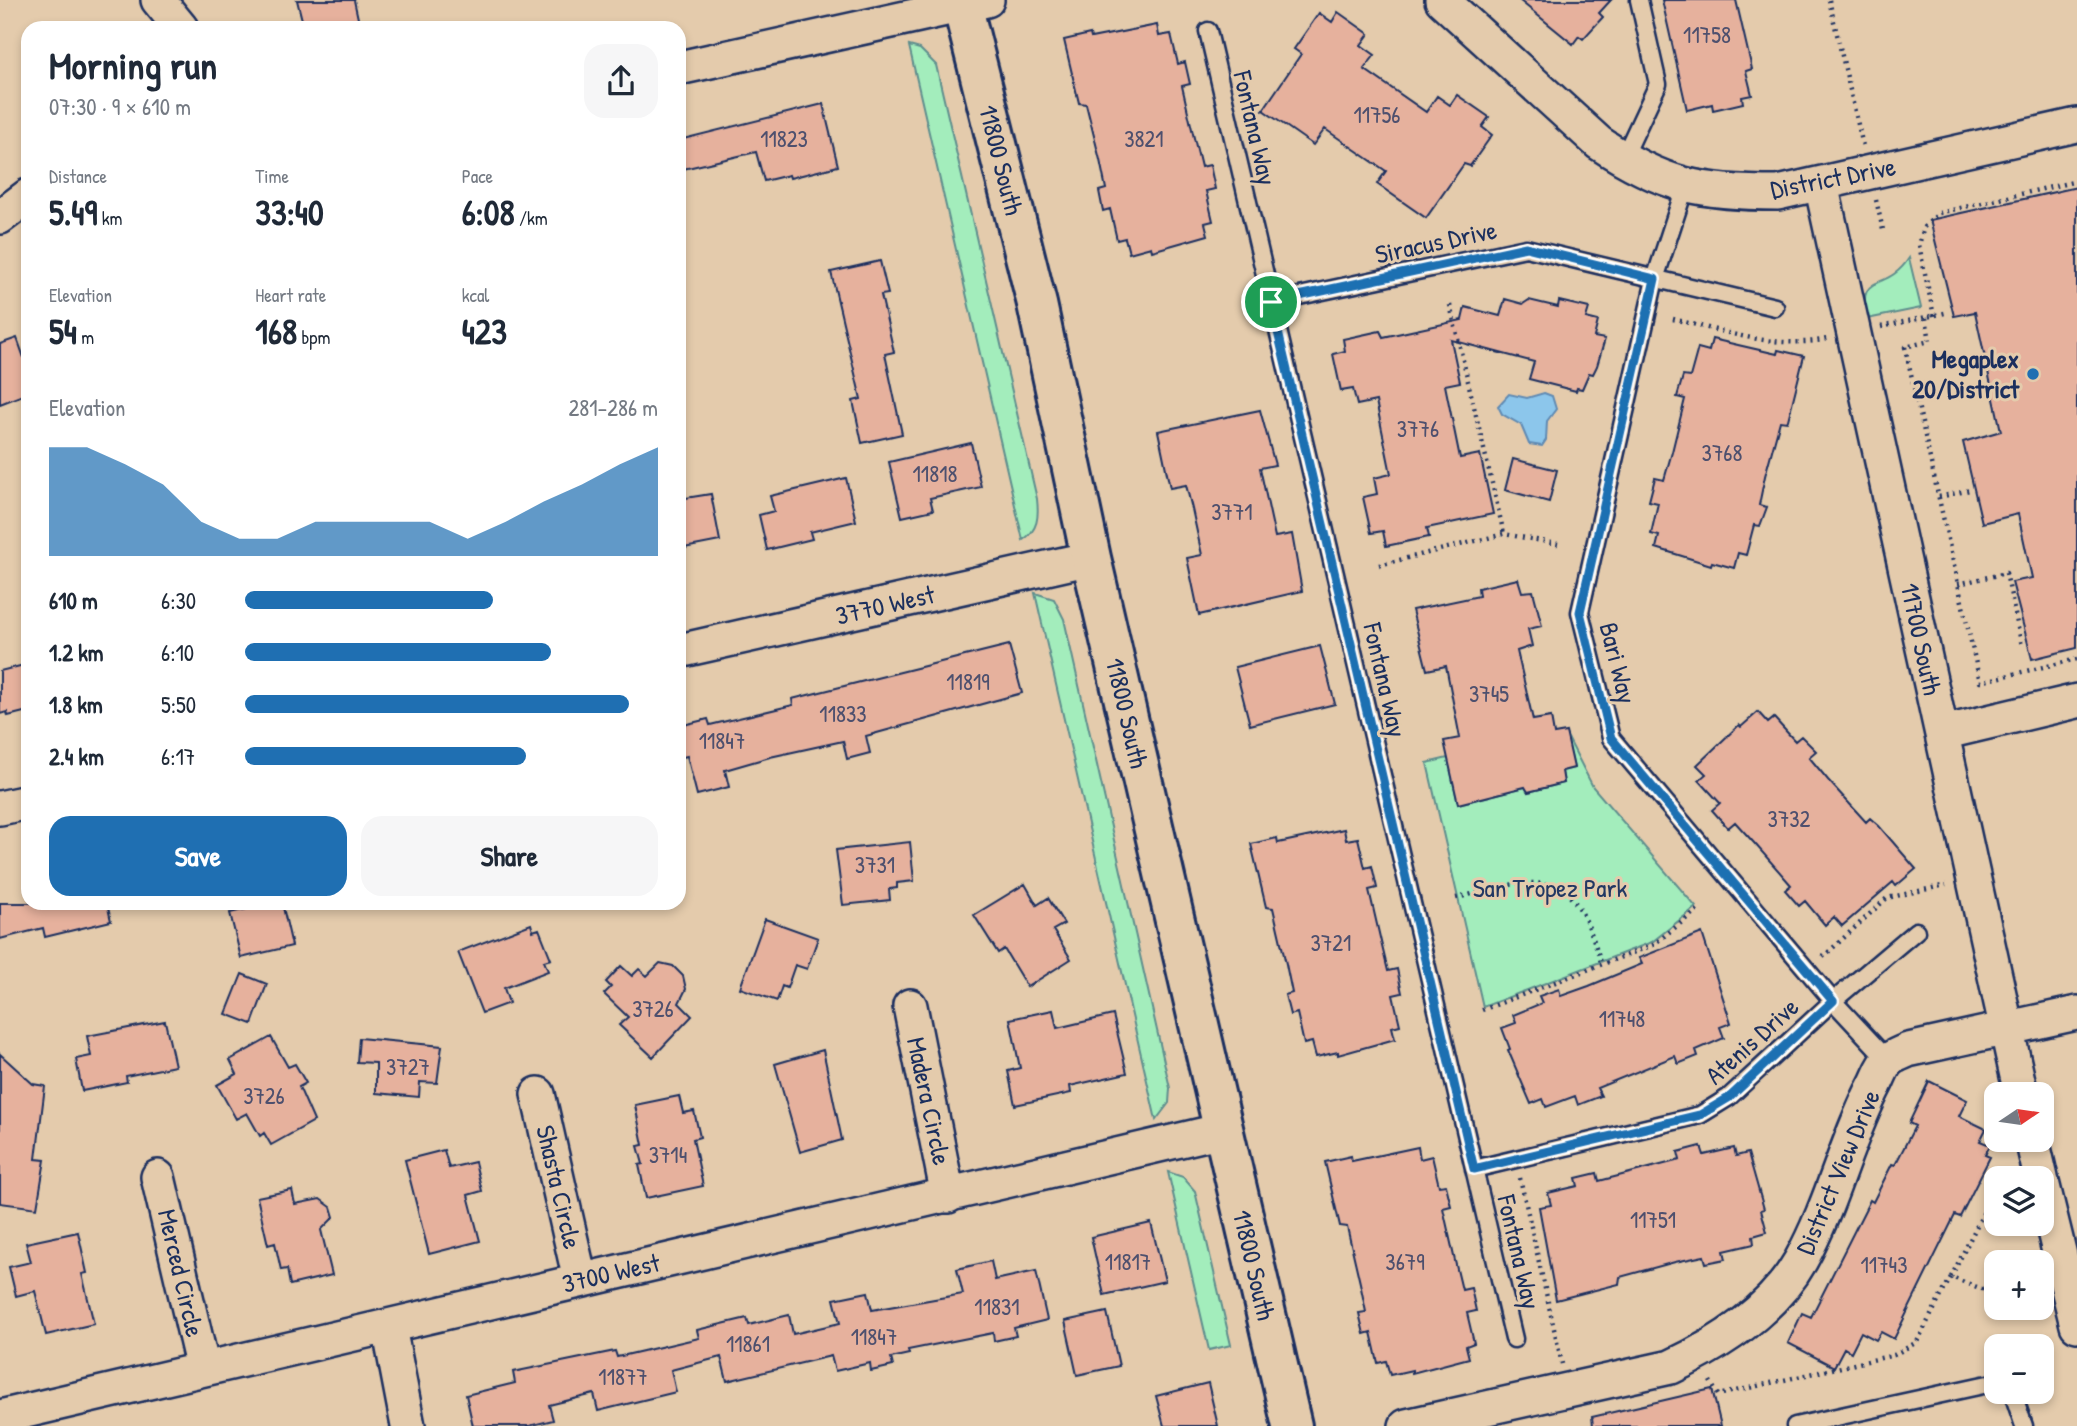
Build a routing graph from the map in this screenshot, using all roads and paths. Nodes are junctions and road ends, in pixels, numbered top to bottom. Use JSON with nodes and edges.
{"nodes":[{"id":1,"x":158,"y":0,"type":"edge"},
{"id":2,"x":1442,"y":0,"type":"edge"},
{"id":3,"x":1639,"y":0,"type":"edge"},
{"id":4,"x":1829,"y":0,"type":"edge"},
{"id":5,"x":970,"y":2,"type":"edge"},
{"id":6,"x":175,"y":21,"type":"edge"},
{"id":7,"x":1208,"y":31,"type":"dead end"},
{"id":8,"x":686,"y":66,"type":"edge"},
{"id":9,"x":2077,"y":124,"type":"edge"},
{"id":10,"x":1863,"y":150,"type":"dead end"},
{"id":11,"x":1623,"y":159,"type":"junction"},
{"id":12,"x":2077,"y":181,"type":"edge"},
{"id":13,"x":1821,"y":184,"type":"junction"},
{"id":14,"x":1685,"y":187,"type":"junction"},
{"id":15,"x":1874,"y":196,"type":"dead end"},
{"id":16,"x":21,"y":201,"type":"edge"},
{"id":17,"x":0,"y":217,"type":"edge"},
{"id":18,"x":1883,"y":230,"type":"dead end"},
{"id":19,"x":1655,"y":279,"type":"junction"},
{"id":20,"x":1271,"y":302,"type":"junction"},
{"id":21,"x":1450,"y":305,"type":"dead end"},
{"id":22,"x":1775,"y":307,"type":"dead end"},
{"id":23,"x":1949,"y":312,"type":"dead end"},
{"id":24,"x":1934,"y":316,"type":"junction"},
{"id":25,"x":1926,"y":318,"type":"junction"},
{"id":26,"x":1673,"y":320,"type":"dead end"},
{"id":27,"x":1869,"y":329,"type":"dead end"},
{"id":28,"x":1831,"y":338,"type":"dead end"},
{"id":29,"x":1970,"y":490,"type":"dead end"},
{"id":30,"x":1939,"y":496,"type":"junction"},
{"id":31,"x":1504,"y":534,"type":"junction"},
{"id":32,"x":1558,"y":544,"type":"dead end"},
{"id":33,"x":1091,"y":558,"type":"junction"},
{"id":34,"x":1379,"y":565,"type":"dead end"},
{"id":35,"x":1958,"y":584,"type":"junction"},
{"id":36,"x":2022,"y":646,"type":"dead end"},
{"id":37,"x":686,"y":649,"type":"edge"},
{"id":38,"x":2077,"y":659,"type":"edge"},
{"id":39,"x":2077,"y":701,"type":"edge"},
{"id":40,"x":1942,"y":733,"type":"junction"},
{"id":41,"x":21,"y":804,"type":"edge"},
{"id":42,"x":0,"y":808,"type":"edge"},
{"id":43,"x":1950,"y":884,"type":"dead end"},
{"id":44,"x":1456,"y":898,"type":"dead end"},
{"id":45,"x":1700,"y":907,"type":"dead end"},
{"id":46,"x":1916,"y":931,"type":"dead end"},
{"id":47,"x":1823,"y":957,"type":"dead end"},
{"id":48,"x":1602,"y":965,"type":"junction"},
{"id":49,"x":1833,"y":1001,"type":"junction"},
{"id":50,"x":910,"y":1006,"type":"dead end"},
{"id":51,"x":1482,"y":1010,"type":"dead end"},
{"id":52,"x":2077,"y":1013,"type":"edge"},
{"id":53,"x":2005,"y":1028,"type":"junction"},
{"id":54,"x":1888,"y":1060,"type":"junction"},
{"id":55,"x":2018,"y":1082,"type":"edge"},
{"id":56,"x":538,"y":1094,"type":"dead end"},
{"id":57,"x":1223,"y":1130,"type":"junction"},
{"id":58,"x":1474,"y":1169,"type":"junction"},
{"id":59,"x":1519,"y":1176,"type":"dead end"},
{"id":60,"x":158,"y":1177,"type":"dead end"},
{"id":61,"x":948,"y":1196,"type":"junction"},
{"id":62,"x":1984,"y":1212,"type":"edge"},
{"id":63,"x":2054,"y":1228,"type":"edge"},
{"id":64,"x":1951,"y":1277,"type":"junction"},
{"id":65,"x":580,"y":1280,"type":"junction"},
{"id":66,"x":1984,"y":1289,"type":"edge"},
{"id":67,"x":2076,"y":1317,"type":"edge"},
{"id":68,"x":389,"y":1326,"type":"junction"},
{"id":69,"x":1514,"y":1339,"type":"dead end"},
{"id":70,"x":1562,"y":1364,"type":"dead end"},
{"id":71,"x":203,"y":1369,"type":"junction"},
{"id":72,"x":1710,"y":1381,"type":"dead end"},
{"id":73,"x":1984,"y":1385,"type":"edge"},
{"id":74,"x":2016,"y":1404,"type":"edge"},
{"id":75,"x":0,"y":1417,"type":"edge"},
{"id":76,"x":408,"y":1426,"type":"edge"},
{"id":77,"x":1292,"y":1426,"type":"edge"},
{"id":78,"x":1406,"y":1426,"type":"edge"},
{"id":79,"x":1795,"y":1426,"type":"edge"},
{"id":80,"x":2024,"y":1426,"type":"edge"}],
"edges":[{"from":1,"to":6,"type":"street"},
{"from":2,"to":11,"type":"street","name":"District Drive"},
{"from":3,"to":11,"type":"lane"},
{"from":4,"to":10,"type":"path"},
{"from":5,"to":8,"type":"street"},
{"from":5,"to":33,"type":"main road","name":"11800 South"},
{"from":7,"to":20,"type":"lane","name":"Fontana Way"},
{"from":9,"to":13,"type":"street","name":"District Drive"},
{"from":11,"to":14,"type":"street","name":"District Drive"},
{"from":12,"to":24,"type":"path"},
{"from":13,"to":14,"type":"street","name":"District Drive"},
{"from":13,"to":40,"type":"street","name":"11700 South"},
{"from":14,"to":19,"type":"lane","name":"Bari Way"},
{"from":15,"to":18,"type":"path"},
{"from":16,"to":17,"type":"street"},
{"from":19,"to":20,"type":"lane","name":"Siracus Drive"},
{"from":19,"to":22,"type":"lane","name":"Siracus Drive"},
{"from":19,"to":49,"type":"lane","name":"Bari Way"},
{"from":20,"to":58,"type":"lane","name":"Fontana Way"},
{"from":21,"to":31,"type":"path"},
{"from":23,"to":24,"type":"path"},
{"from":24,"to":25,"type":"path"},
{"from":25,"to":27,"type":"path"},
{"from":25,"to":30,"type":"path"},
{"from":26,"to":28,"type":"path"},
{"from":29,"to":30,"type":"path"},
{"from":30,"to":35,"type":"path"},
{"from":31,"to":32,"type":"path"},
{"from":31,"to":34,"type":"path"},
{"from":33,"to":37,"type":"street","name":"3770 West"},
{"from":33,"to":57,"type":"main road","name":"11800 South"},
{"from":35,"to":36,"type":"path"},
{"from":35,"to":38,"type":"path"},
{"from":39,"to":40,"type":"street"},
{"from":40,"to":53,"type":"street","name":"11700 South"},
{"from":41,"to":42,"type":"street"},
{"from":43,"to":47,"type":"path"},
{"from":44,"to":48,"type":"path"},
{"from":45,"to":48,"type":"path"},
{"from":46,"to":49,"type":"lane","name":"Atenis Drive"},
{"from":48,"to":51,"type":"path"},
{"from":49,"to":54,"type":"lane","name":"Bari Way"},
{"from":49,"to":58,"type":"lane","name":"Atenis Drive"},
{"from":50,"to":61,"type":"street","name":"Madera Circle"},
{"from":52,"to":53,"type":"street"},
{"from":53,"to":54,"type":"street","name":"District View Drive"},
{"from":53,"to":55,"type":"street","name":"11700 South"},
{"from":54,"to":78,"type":"street","name":"District View Drive"},
{"from":56,"to":65,"type":"street","name":"Shasta Circle"},
{"from":57,"to":61,"type":"street","name":"3700 West"},
{"from":57,"to":77,"type":"main road","name":"11800 South"},
{"from":58,"to":69,"type":"lane","name":"Fontana Way"},
{"from":59,"to":70,"type":"path"},
{"from":60,"to":71,"type":"street","name":"Merced Circle"},
{"from":61,"to":65,"type":"street","name":"3700 West"},
{"from":62,"to":64,"type":"path"},
{"from":63,"to":67,"type":"street"},
{"from":64,"to":66,"type":"path"},
{"from":64,"to":72,"type":"path"},
{"from":65,"to":68,"type":"street","name":"3700 West"},
{"from":68,"to":71,"type":"street","name":"3700 West"},
{"from":68,"to":76,"type":"street"},
{"from":71,"to":75,"type":"street","name":"3700 West"},
{"from":73,"to":79,"type":"lane"},
{"from":74,"to":80,"type":"lane"}]}
